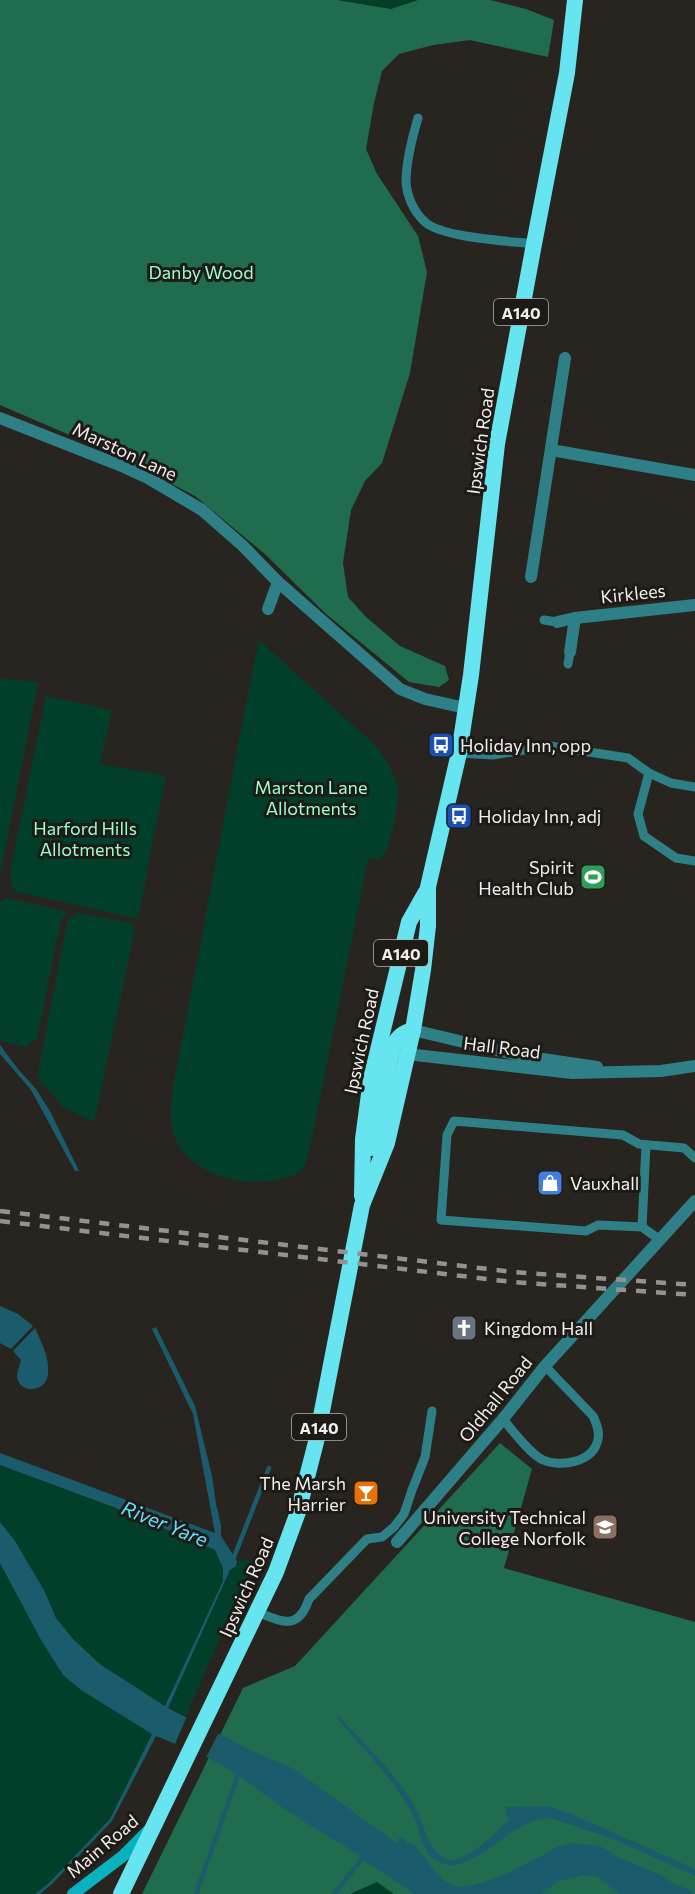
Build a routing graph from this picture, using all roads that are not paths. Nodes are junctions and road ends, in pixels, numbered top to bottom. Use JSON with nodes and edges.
{"nodes":[{"id":1,"x":576,"y":0,"type":"edge"},
{"id":2,"x":418,"y":118,"type":"dead end"},
{"id":3,"x":534,"y":244,"type":"junction"},
{"id":4,"x":565,"y":358,"type":"dead end"},
{"id":5,"x":0,"y":418,"type":"edge"},
{"id":6,"x":551,"y":450,"type":"junction"},
{"id":7,"x":695,"y":475,"type":"edge"},
{"id":8,"x":531,"y":577,"type":"dead end"},
{"id":9,"x":278,"y":582,"type":"junction"},
{"id":10,"x":695,"y":604,"type":"edge"},
{"id":11,"x":268,"y":609,"type":"dead end"},
{"id":12,"x":574,"y":618,"type":"junction"},
{"id":13,"x":550,"y":621,"type":"dead end"},
{"id":14,"x":569,"y":658,"type":"dead end"},
{"id":15,"x":465,"y":708,"type":"junction"},
{"id":16,"x":459,"y":753,"type":"junction"},
{"id":17,"x":649,"y":773,"type":"junction"},
{"id":18,"x":695,"y":787,"type":"edge"},
{"id":19,"x":695,"y":861,"type":"edge"},
{"id":20,"x":428,"y":887,"type":"junction"},
{"id":21,"x":384,"y":1023,"type":"junction"},
{"id":22,"x":413,"y":1030,"type":"junction"},
{"id":23,"x":400,"y":1050,"type":"junction"},
{"id":24,"x":695,"y":1066,"type":"edge"},
{"id":25,"x":632,"y":1072,"type":"junction"},
{"id":26,"x":646,"y":1145,"type":"junction"},
{"id":27,"x":695,"y":1158,"type":"edge"},
{"id":28,"x":363,"y":1172,"type":"junction"},
{"id":29,"x":695,"y":1201,"type":"edge"},
{"id":30,"x":362,"y":1205,"type":"junction"},
{"id":31,"x":642,"y":1227,"type":"junction"},
{"id":32,"x":660,"y":1240,"type":"junction"},
{"id":33,"x":545,"y":1366,"type":"junction"},
{"id":34,"x":432,"y":1411,"type":"dead end"},
{"id":35,"x":502,"y":1419,"type":"junction"},
{"id":36,"x":397,"y":1542,"type":"dead end"},
{"id":37,"x":257,"y":1612,"type":"junction"},
{"id":38,"x":153,"y":1826,"type":"junction"},
{"id":39,"x":73,"y":1894,"type":"edge"},
{"id":40,"x":121,"y":1894,"type":"edge"}],
"edges":[{"from":1,"to":3,"type":"highway","name":"Ipswich Road","number":"A140"},
{"from":2,"to":3,"type":"lane"},
{"from":3,"to":15,"type":"highway","name":"Ipswich Road","number":"A140"},
{"from":4,"to":6,"type":"street"},
{"from":5,"to":9,"type":"street","name":"Marston Lane"},
{"from":6,"to":7,"type":"street"},
{"from":6,"to":8,"type":"street"},
{"from":9,"to":11,"type":"street"},
{"from":9,"to":15,"type":"street","name":"Marston Lane"},
{"from":10,"to":12,"type":"street","name":"Kirklees"},
{"from":12,"to":13,"type":"street","name":"Kirklees"},
{"from":12,"to":14,"type":"street"},
{"from":15,"to":16,"type":"highway","name":"Ipswich Road","number":"A140"},
{"from":16,"to":17,"type":"lane"},
{"from":16,"to":20,"type":"highway","name":"Ipswich Road","number":"A140"},
{"from":17,"to":18,"type":"lane"},
{"from":17,"to":19,"type":"lane"},
{"from":20,"to":21,"type":"highway","name":"Ipswich Road","number":"A140"},
{"from":20,"to":22,"type":"highway","name":"Ipswich Road","number":"A140"},
{"from":21,"to":23,"type":"street"},
{"from":21,"to":28,"type":"highway","name":"Ipswich Road","number":"A140"},
{"from":22,"to":23,"type":"highway","name":"Ipswich Road","number":"A140"},
{"from":22,"to":25,"type":"street","name":"Hall Road"},
{"from":23,"to":25,"type":"street","name":"Hall Road"},
{"from":23,"to":28,"type":"highway","name":"Ipswich Road","number":"A140"},
{"from":23,"to":30,"type":"highway","name":"Ipswich Road","number":"A140"},
{"from":24,"to":25,"type":"street","name":"Hall Road"},
{"from":26,"to":27,"type":"lane"},
{"from":26,"to":31,"type":"lane"},
{"from":26,"to":31,"type":"lane"},
{"from":28,"to":30,"type":"highway","name":"Ipswich Road","number":"A140"},
{"from":29,"to":32,"type":"street","name":"Oldhall Road"},
{"from":30,"to":37,"type":"highway","name":"Ipswich Road","number":"A140"},
{"from":31,"to":32,"type":"lane"},
{"from":32,"to":33,"type":"street","name":"Oldhall Road"},
{"from":33,"to":35,"type":"street","name":"Oldhall Road"},
{"from":33,"to":35,"type":"lane"},
{"from":34,"to":37,"type":"lane"},
{"from":35,"to":36,"type":"street","name":"Oldhall Road"},
{"from":37,"to":38,"type":"highway","name":"Ipswich Road","number":"A140"},
{"from":38,"to":39,"type":"main road","name":"Main Road"},
{"from":38,"to":40,"type":"highway","name":"Ipswich Road","number":"A140"}]}
